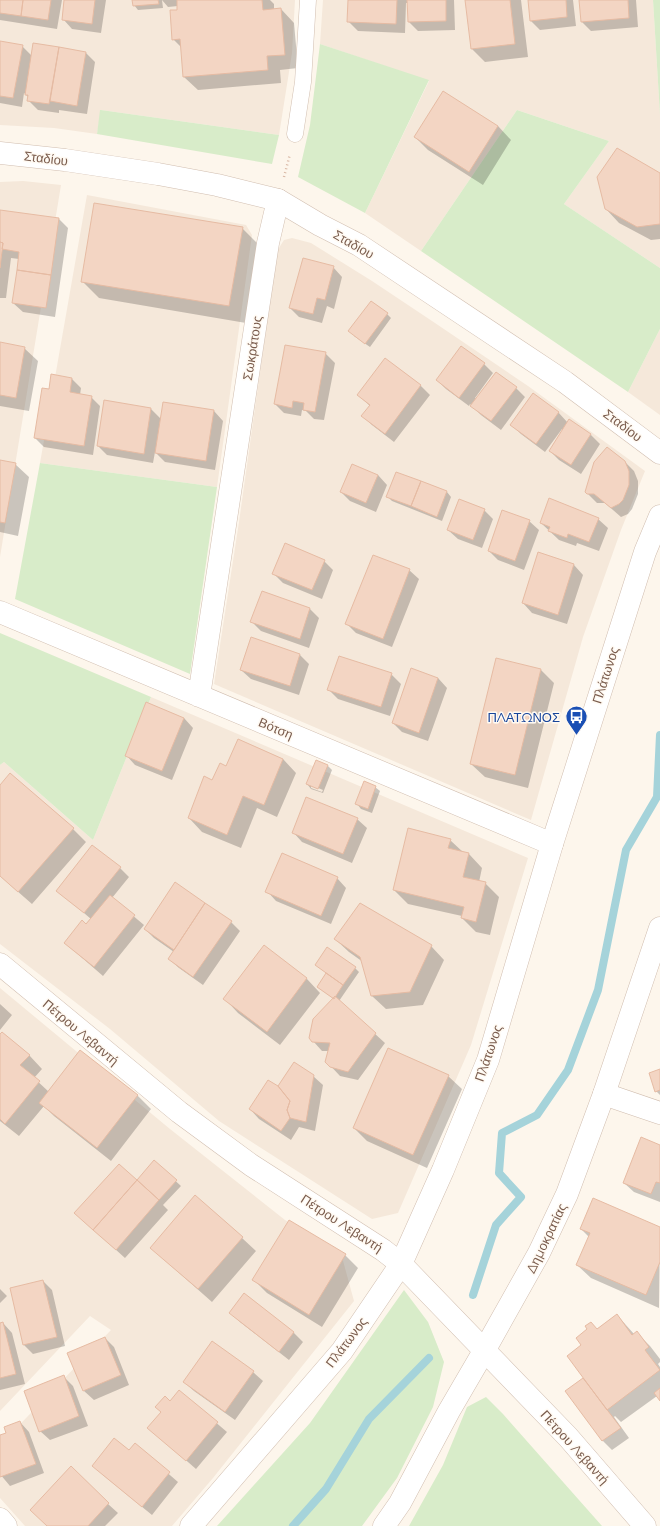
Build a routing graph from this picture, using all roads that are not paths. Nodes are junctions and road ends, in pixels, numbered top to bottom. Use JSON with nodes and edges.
{"nodes":[{"id":1,"x":308,"y":0,"type":"edge"},
{"id":2,"x":295,"y":134,"type":"road end"},
{"id":3,"x":0,"y":152,"type":"edge"},
{"id":4,"x":278,"y":200,"type":"junction"},
{"id":5,"x":660,"y":454,"type":"edge"},
{"id":6,"x":660,"y":516,"type":"edge"},
{"id":7,"x":0,"y":612,"type":"edge"},
{"id":8,"x":199,"y":696,"type":"junction"},
{"id":9,"x":552,"y":844,"type":"junction"},
{"id":10,"x":660,"y":928,"type":"edge"},
{"id":11,"x":0,"y":964,"type":"edge"},
{"id":12,"x":604,"y":1094,"type":"junction"},
{"id":13,"x":660,"y":1113,"type":"edge"},
{"id":14,"x":401,"y":1264,"type":"junction"},
{"id":15,"x":484,"y":1351,"type":"junction"},
{"id":16,"x":0,"y":1519,"type":"edge"},
{"id":17,"x":6,"y":1526,"type":"edge"},
{"id":18,"x":191,"y":1526,"type":"edge"},
{"id":19,"x":384,"y":1526,"type":"edge"},
{"id":20,"x":644,"y":1526,"type":"edge"}],
"edges":[{"from":1,"to":2,"type":"street"},
{"from":3,"to":4,"type":"street","name":"Σταδίου"},
{"from":4,"to":5,"type":"street","name":"Σταδίου"},
{"from":4,"to":8,"type":"street","name":"Σωκράτους"},
{"from":6,"to":9,"type":"street","name":"Πλάτωνος"},
{"from":7,"to":8,"type":"street","name":"Βότση"},
{"from":8,"to":9,"type":"street","name":"Βότση"},
{"from":9,"to":14,"type":"street","name":"Πλάτωνος"},
{"from":10,"to":12,"type":"street","name":"Δημοκρατίας"},
{"from":11,"to":14,"type":"street","name":"Πέτρου Λεβαντή"},
{"from":12,"to":13,"type":"street"},
{"from":12,"to":15,"type":"street","name":"Δημοκρατίας"},
{"from":14,"to":15,"type":"street","name":"Πέτρου Λεβαντή"},
{"from":14,"to":18,"type":"street","name":"Πλάτωνος"},
{"from":15,"to":19,"type":"street","name":"Δημοκρατίας"},
{"from":15,"to":20,"type":"street","name":"Πέτρου Λεβαντή"},
{"from":16,"to":17,"type":"street"}]}
